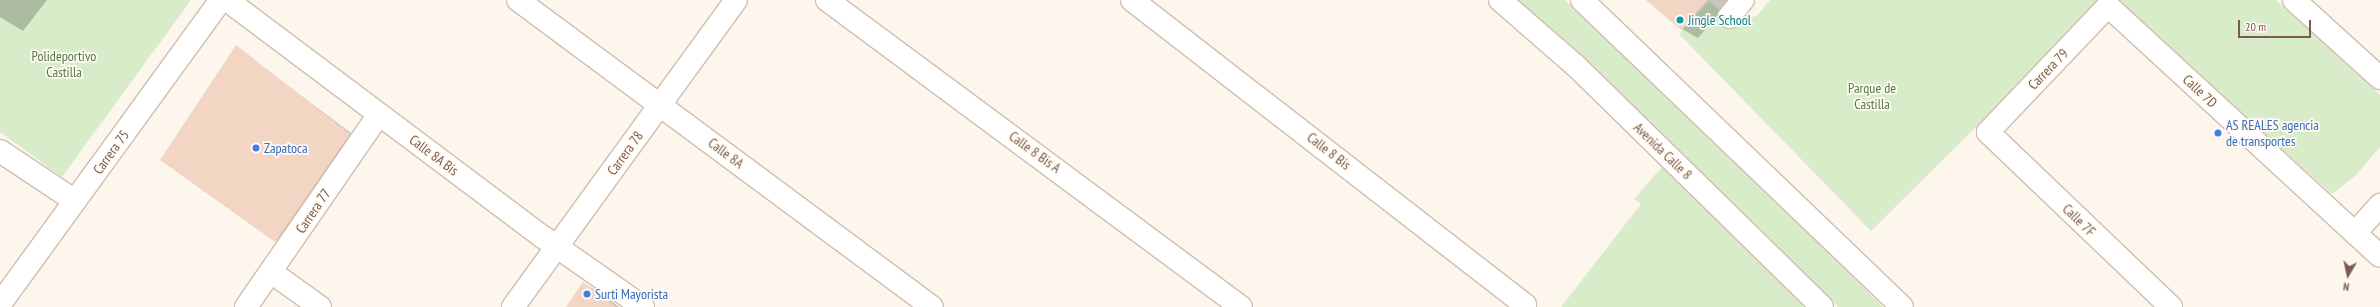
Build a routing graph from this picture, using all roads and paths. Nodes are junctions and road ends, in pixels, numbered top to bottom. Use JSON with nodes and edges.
{"nodes":[{"id":1,"x":221,"y":0,"type":"edge"},
{"id":2,"x":227,"y":0,"type":"edge"},
{"id":3,"x":518,"y":0,"type":"edge"},
{"id":4,"x":736,"y":0,"type":"edge"},
{"id":5,"x":827,"y":0,"type":"edge"},
{"id":6,"x":1132,"y":0,"type":"edge"},
{"id":7,"x":1500,"y":0,"type":"edge"},
{"id":8,"x":1582,"y":0,"type":"edge"},
{"id":9,"x":1743,"y":0,"type":"edge"},
{"id":10,"x":2294,"y":0,"type":"edge"},
{"id":11,"x":2108,"y":6,"type":"joint"},
{"id":12,"x":1729,"y":17,"type":"dead end"},
{"id":13,"x":2380,"y":78,"type":"edge"},
{"id":14,"x":660,"y":104,"type":"junction"},
{"id":15,"x":379,"y":114,"type":"junction"},
{"id":16,"x":1988,"y":132,"type":"joint"},
{"id":17,"x":0,"y":151,"type":"edge"},
{"id":18,"x":75,"y":201,"type":"junction"},
{"id":19,"x":2380,"y":205,"type":"edge"},
{"id":20,"x":2355,"y":233,"type":"junction"},
{"id":21,"x":556,"y":247,"type":"junction"},
{"id":22,"x":2380,"y":256,"type":"edge"},
{"id":23,"x":271,"y":272,"type":"junction"},
{"id":24,"x":0,"y":304,"type":"edge"},
{"id":25,"x":1524,"y":306,"type":"edge"},
{"id":26,"x":246,"y":307,"type":"edge"},
{"id":27,"x":320,"y":307,"type":"edge"},
{"id":28,"x":513,"y":307,"type":"edge"},
{"id":29,"x":643,"y":307,"type":"edge"},
{"id":30,"x":932,"y":307,"type":"edge"},
{"id":31,"x":1241,"y":307,"type":"edge"},
{"id":32,"x":1822,"y":307,"type":"edge"},
{"id":33,"x":1902,"y":307,"type":"edge"},
{"id":34,"x":2170,"y":307,"type":"edge"}],
"edges":[{"from":1,"to":18,"type":"street","name":"Carrera 75"},
{"from":2,"to":15,"type":"street","name":"Calle 8A Bis"},
{"from":3,"to":14,"type":"street","name":"Calle 8A"},
{"from":4,"to":14,"type":"street","name":"Carrera 78"},
{"from":5,"to":31,"type":"street","name":"Calle 8 Bis A"},
{"from":6,"to":25,"type":"street","name":"Calle 8 Bis"},
{"from":7,"to":32,"type":"street","name":"Avenida Calle 8"},
{"from":8,"to":33,"type":"street"},
{"from":9,"to":12,"type":"street"},
{"from":10,"to":13,"type":"street"},
{"from":11,"to":16,"type":"street","name":"Carrera 79"},
{"from":11,"to":20,"type":"street","name":"Calle 7D"},
{"from":14,"to":21,"type":"street","name":"Carrera 78"},
{"from":14,"to":30,"type":"street","name":"Calle 8A"},
{"from":15,"to":21,"type":"street","name":"Calle 8A Bis"},
{"from":15,"to":23,"type":"street","name":"Carrera 77"},
{"from":16,"to":34,"type":"street","name":"Calle 7F"},
{"from":17,"to":18,"type":"street"},
{"from":18,"to":24,"type":"street","name":"Carrera 75"},
{"from":19,"to":20,"type":"street"},
{"from":20,"to":22,"type":"street","name":"Calle 7D"},
{"from":21,"to":28,"type":"street","name":"Carrera 78"},
{"from":21,"to":29,"type":"street","name":"Calle 8A Bis"},
{"from":23,"to":26,"type":"street","name":"Carrera 77"},
{"from":23,"to":27,"type":"street"}]}
